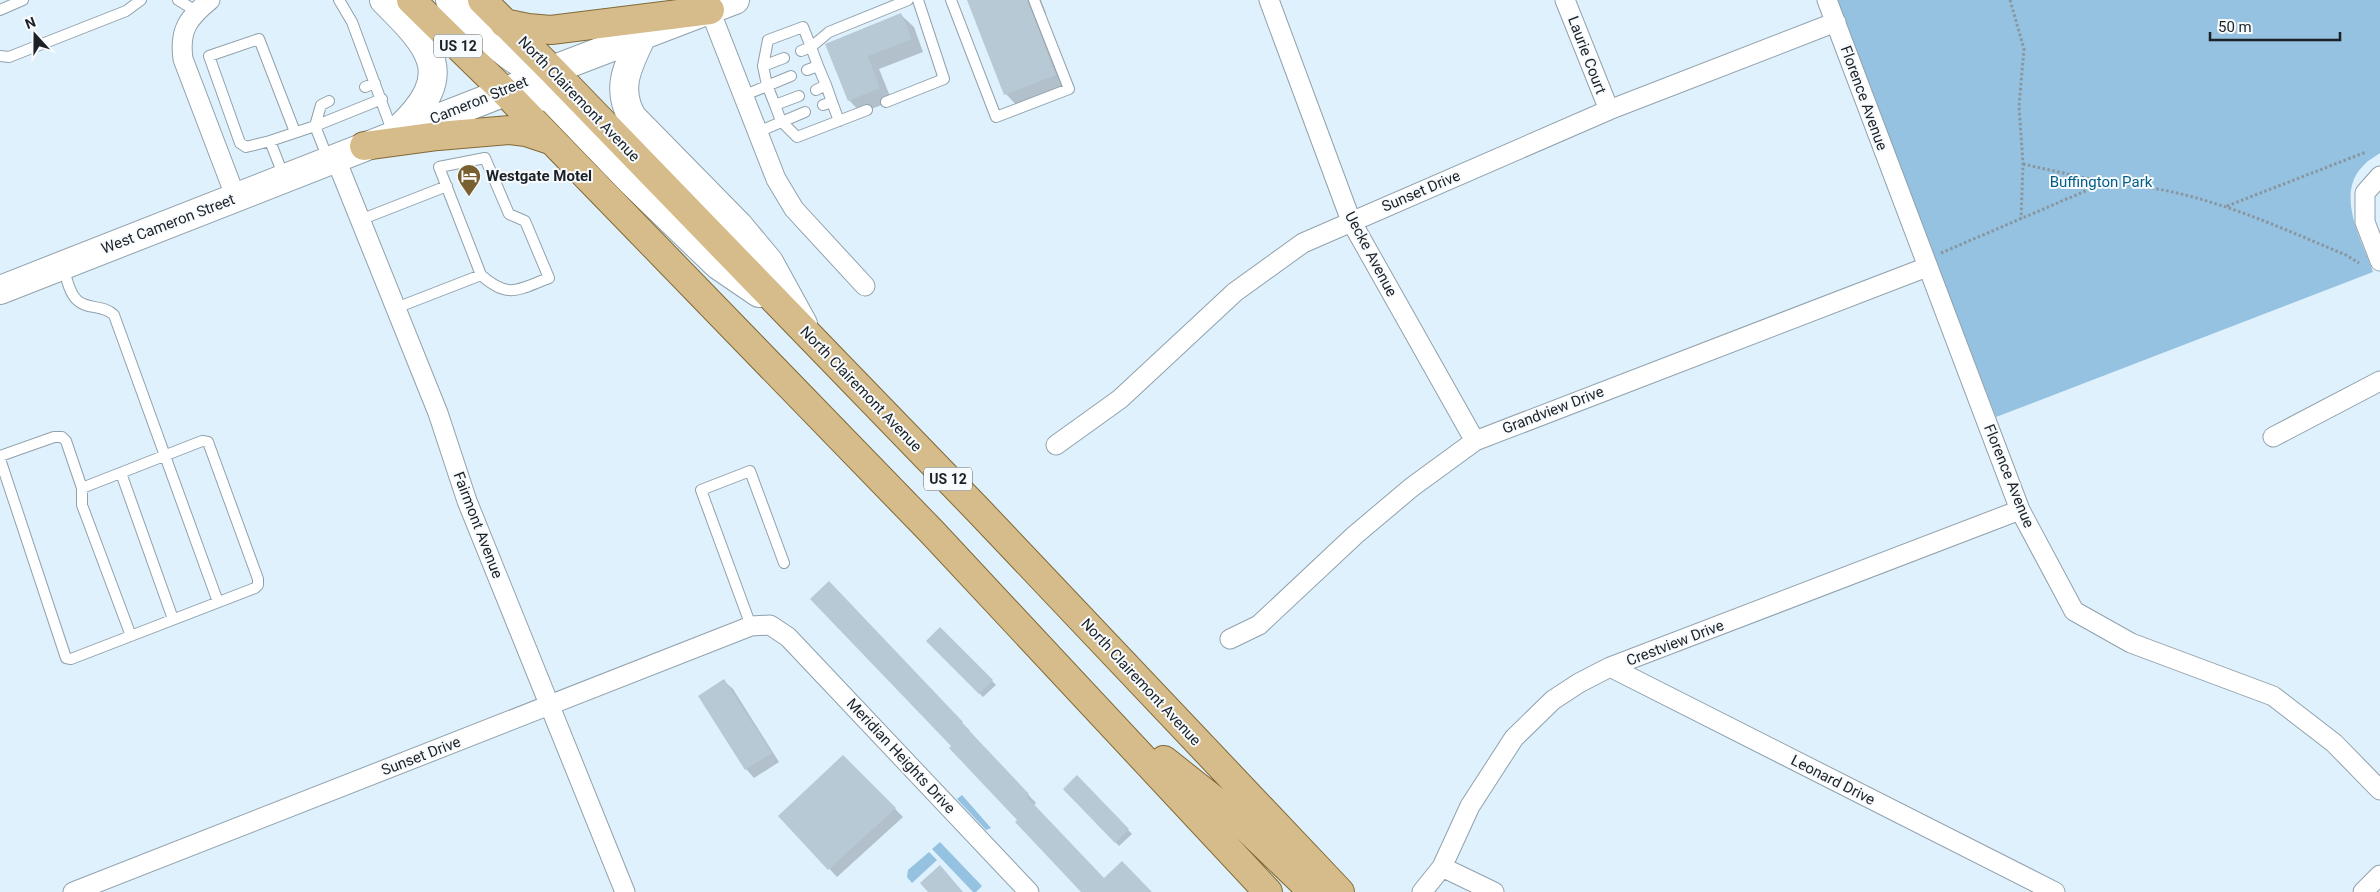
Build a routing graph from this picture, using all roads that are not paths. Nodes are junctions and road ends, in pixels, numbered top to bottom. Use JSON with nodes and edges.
{"nodes":[{"id":1,"x":23,"y":0,"type":"edge"},
{"id":2,"x":141,"y":0,"type":"edge"},
{"id":3,"x":178,"y":0,"type":"edge"},
{"id":4,"x":339,"y":0,"type":"edge"},
{"id":5,"x":384,"y":0,"type":"edge"},
{"id":6,"x":411,"y":0,"type":"edge"},
{"id":7,"x":450,"y":0,"type":"edge"},
{"id":8,"x":482,"y":0,"type":"edge"},
{"id":9,"x":736,"y":0,"type":"edge"},
{"id":10,"x":908,"y":0,"type":"edge"},
{"id":11,"x":918,"y":0,"type":"edge"},
{"id":12,"x":951,"y":0,"type":"edge"},
{"id":13,"x":1034,"y":0,"type":"edge"},
{"id":14,"x":1269,"y":0,"type":"edge"},
{"id":15,"x":1565,"y":0,"type":"edge"},
{"id":16,"x":1827,"y":0,"type":"edge"},
{"id":17,"x":708,"y":5,"type":"edge"},
{"id":18,"x":203,"y":6,"type":"edge"},
{"id":19,"x":0,"y":10,"type":"edge"},
{"id":20,"x":1836,"y":22,"type":"junction"},
{"id":21,"x":504,"y":23,"type":"junction"},
{"id":22,"x":642,"y":36,"type":"junction"},
{"id":23,"x":806,"y":49,"type":"junction"},
{"id":24,"x":0,"y":56,"type":"edge"},
{"id":25,"x":784,"y":58,"type":"dead end"},
{"id":26,"x":763,"y":66,"type":"junction"},
{"id":27,"x":818,"y":66,"type":"junction"},
{"id":28,"x":552,"y":70,"type":"junction"},
{"id":29,"x":807,"y":70,"type":"dead end"},
{"id":30,"x":791,"y":76,"type":"dead end"},
{"id":31,"x":767,"y":85,"type":"junction"},
{"id":32,"x":826,"y":85,"type":"junction"},
{"id":33,"x":816,"y":90,"type":"dead end"},
{"id":34,"x":505,"y":92,"type":"junction"},
{"id":35,"x":744,"y":95,"type":"junction"},
{"id":36,"x":799,"y":96,"type":"dead end"},
{"id":37,"x":382,"y":99,"type":"junction"},
{"id":38,"x":329,"y":101,"type":"dead end"},
{"id":39,"x":886,"y":102,"type":"dead end"},
{"id":40,"x":776,"y":106,"type":"junction"},
{"id":41,"x":867,"y":110,"type":"dead end"},
{"id":42,"x":1609,"y":110,"type":"junction"},
{"id":43,"x":805,"y":112,"type":"dead end"},
{"id":44,"x":781,"y":120,"type":"junction"},
{"id":45,"x":839,"y":121,"type":"junction"},
{"id":46,"x":315,"y":126,"type":"junction"},
{"id":47,"x":295,"y":132,"type":"junction"},
{"id":48,"x":758,"y":132,"type":"junction"},
{"id":49,"x":393,"y":134,"type":"junction"},
{"id":50,"x":270,"y":141,"type":"junction"},
{"id":51,"x":553,"y":141,"type":"junction"},
{"id":52,"x":364,"y":146,"type":"junction"},
{"id":53,"x":331,"y":158,"type":"junction"},
{"id":54,"x":2380,"y":176,"type":"edge"},
{"id":55,"x":284,"y":177,"type":"junction"},
{"id":56,"x":446,"y":186,"type":"junction"},
{"id":57,"x":236,"y":198,"type":"junction"},
{"id":58,"x":360,"y":220,"type":"junction"},
{"id":59,"x":1351,"y":221,"type":"junction"},
{"id":60,"x":2380,"y":261,"type":"edge"},
{"id":61,"x":1926,"y":264,"type":"junction"},
{"id":62,"x":62,"y":265,"type":"junction"},
{"id":63,"x":482,"y":275,"type":"junction"},
{"id":64,"x":865,"y":286,"type":"dead end"},
{"id":65,"x":0,"y":290,"type":"edge"},
{"id":66,"x":396,"y":308,"type":"junction"},
{"id":67,"x":787,"y":313,"type":"junction"},
{"id":68,"x":810,"y":336,"type":"junction"},
{"id":69,"x":2380,"y":380,"type":"edge"},
{"id":70,"x":2273,"y":437,"type":"dead end"},
{"id":71,"x":1475,"y":441,"type":"junction"},
{"id":72,"x":1056,"y":445,"type":"dead end"},
{"id":73,"x":164,"y":456,"type":"junction"},
{"id":74,"x":0,"y":458,"type":"edge"},
{"id":75,"x":121,"y":473,"type":"junction"},
{"id":76,"x":82,"y":488,"type":"junction"},
{"id":77,"x":2020,"y":510,"type":"junction"},
{"id":78,"x":784,"y":563,"type":"dead end"},
{"id":79,"x":218,"y":602,"type":"junction"},
{"id":80,"x":173,"y":620,"type":"junction"},
{"id":81,"x":770,"y":625,"type":"joint"},
{"id":82,"x":751,"y":626,"type":"junction"},
{"id":83,"x":131,"y":636,"type":"junction"},
{"id":84,"x":1230,"y":639,"type":"dead end"},
{"id":85,"x":1610,"y":667,"type":"junction"},
{"id":86,"x":548,"y":706,"type":"junction"},
{"id":87,"x":1107,"y":717,"type":"junction"},
{"id":88,"x":2380,"y":790,"type":"edge"},
{"id":89,"x":1442,"y":867,"type":"junction"},
{"id":90,"x":2380,"y":875,"type":"edge"},
{"id":91,"x":73,"y":892,"type":"edge"},
{"id":92,"x":625,"y":892,"type":"edge"},
{"id":93,"x":1029,"y":892,"type":"edge"},
{"id":94,"x":1268,"y":892,"type":"edge"},
{"id":95,"x":1313,"y":892,"type":"edge"},
{"id":96,"x":1340,"y":892,"type":"edge"},
{"id":97,"x":1422,"y":892,"type":"edge"},
{"id":98,"x":1494,"y":892,"type":"edge"},
{"id":99,"x":2055,"y":892,"type":"edge"},
{"id":100,"x":2363,"y":892,"type":"edge"}],
"edges":[{"from":1,"to":19,"type":"lane"},
{"from":2,"to":24,"type":"lane"},
{"from":3,"to":18,"type":"lane"},
{"from":4,"to":37,"type":"lane"},
{"from":5,"to":49,"type":"main road"},
{"from":6,"to":34,"type":"main road","number":"US 12"},
{"from":7,"to":28,"type":"main road"},
{"from":8,"to":21,"type":"main road","name":"North Clairemont Avenue","number":"US 12"},
{"from":9,"to":17,"type":"main road","name":"Cameron Street"},
{"from":10,"to":23,"type":"lane"},
{"from":11,"to":39,"type":"lane"},
{"from":12,"to":13,"type":"lane"},
{"from":14,"to":59,"type":"street","name":"Uecke Avenue"},
{"from":15,"to":42,"type":"street","name":"Laurie Court"},
{"from":16,"to":20,"type":"street","name":"Florence Avenue"},
{"from":17,"to":21,"type":"main road"},
{"from":17,"to":22,"type":"main road","name":"Cameron Street"},
{"from":17,"to":35,"type":"street"},
{"from":18,"to":57,"type":"street"},
{"from":20,"to":42,"type":"street","name":"Sunset Drive"},
{"from":20,"to":61,"type":"street","name":"Florence Avenue"},
{"from":21,"to":28,"type":"main road","name":"North Clairemont Avenue","number":"US 12"},
{"from":22,"to":28,"type":"main road","name":"Cameron Street"},
{"from":22,"to":68,"type":"main road"},
{"from":23,"to":26,"type":"lane"},
{"from":23,"to":27,"type":"lane"},
{"from":25,"to":26,"type":"lane"},
{"from":26,"to":31,"type":"lane"},
{"from":27,"to":29,"type":"lane"},
{"from":27,"to":32,"type":"lane"},
{"from":28,"to":34,"type":"main road","name":"Cameron Street"},
{"from":28,"to":67,"type":"main road","name":"North Clairemont Avenue","number":"US 12"},
{"from":30,"to":31,"type":"lane"},
{"from":31,"to":35,"type":"lane"},
{"from":31,"to":40,"type":"lane"},
{"from":32,"to":33,"type":"lane"},
{"from":32,"to":45,"type":"lane"},
{"from":34,"to":49,"type":"main road","name":"Cameron Street"},
{"from":34,"to":51,"type":"main road","number":"US 12"},
{"from":34,"to":67,"type":"main road"},
{"from":35,"to":48,"type":"street"},
{"from":36,"to":40,"type":"lane"},
{"from":37,"to":46,"type":"lane"},
{"from":37,"to":49,"type":"lane"},
{"from":38,"to":46,"type":"lane"},
{"from":40,"to":44,"type":"lane"},
{"from":41,"to":45,"type":"lane"},
{"from":42,"to":59,"type":"street","name":"Sunset Drive"},
{"from":43,"to":44,"type":"lane"},
{"from":44,"to":45,"type":"lane"},
{"from":44,"to":48,"type":"lane"},
{"from":46,"to":47,"type":"lane"},
{"from":46,"to":53,"type":"lane"},
{"from":47,"to":50,"type":"lane"},
{"from":47,"to":50,"type":"lane"},
{"from":48,"to":64,"type":"street"},
{"from":49,"to":52,"type":"main road","name":"Cameron Street"},
{"from":50,"to":55,"type":"lane"},
{"from":51,"to":52,"type":"main road"},
{"from":51,"to":87,"type":"main road","number":"US 12"},
{"from":52,"to":53,"type":"main road","name":"Cameron Street"},
{"from":53,"to":55,"type":"main road","name":"West Cameron Street"},
{"from":53,"to":58,"type":"street","name":"Fairmont Avenue"},
{"from":54,"to":60,"type":"street"},
{"from":55,"to":57,"type":"main road","name":"West Cameron Street"},
{"from":56,"to":58,"type":"lane"},
{"from":56,"to":63,"type":"lane"},
{"from":56,"to":63,"type":"lane"},
{"from":57,"to":62,"type":"main road","name":"West Cameron Street"},
{"from":58,"to":66,"type":"street","name":"Fairmont Avenue"},
{"from":59,"to":71,"type":"street","name":"Uecke Avenue"},
{"from":59,"to":72,"type":"street","name":"Sunset Drive"},
{"from":61,"to":71,"type":"street","name":"Grandview Drive"},
{"from":61,"to":77,"type":"street","name":"Florence Avenue"},
{"from":62,"to":65,"type":"main road","name":"West Cameron Street"},
{"from":62,"to":73,"type":"lane"},
{"from":63,"to":66,"type":"lane"},
{"from":66,"to":86,"type":"street","name":"Fairmont Avenue"},
{"from":67,"to":68,"type":"main road","name":"North Clairemont Avenue","number":"US 12"},
{"from":68,"to":96,"type":"main road","name":"North Clairemont Avenue","number":"US 12"},
{"from":69,"to":70,"type":"street"},
{"from":71,"to":84,"type":"street","name":"Grandview Drive"},
{"from":73,"to":75,"type":"lane"},
{"from":73,"to":79,"type":"lane"},
{"from":73,"to":79,"type":"lane"},
{"from":74,"to":76,"type":"lane"},
{"from":74,"to":83,"type":"lane"},
{"from":75,"to":76,"type":"lane"},
{"from":75,"to":80,"type":"lane"},
{"from":76,"to":83,"type":"lane"},
{"from":77,"to":85,"type":"street","name":"Crestview Drive"},
{"from":77,"to":88,"type":"street","name":"Florence Avenue"},
{"from":78,"to":82,"type":"lane"},
{"from":79,"to":80,"type":"lane"},
{"from":80,"to":83,"type":"lane"},
{"from":81,"to":82,"type":"street","name":"Sunset Drive"},
{"from":81,"to":93,"type":"street","name":"Meridian Heights Drive"},
{"from":82,"to":86,"type":"street","name":"Sunset Drive"},
{"from":85,"to":89,"type":"street","name":"Crestview Drive"},
{"from":85,"to":99,"type":"street","name":"Leonard Drive"},
{"from":86,"to":91,"type":"street","name":"Sunset Drive"},
{"from":86,"to":92,"type":"street","name":"Fairmont Avenue"},
{"from":87,"to":94,"type":"main road","number":"US 12"},
{"from":87,"to":95,"type":"main road"},
{"from":89,"to":97,"type":"street","name":"Crestview Drive"},
{"from":89,"to":98,"type":"street"},
{"from":90,"to":100,"type":"street"}]}
